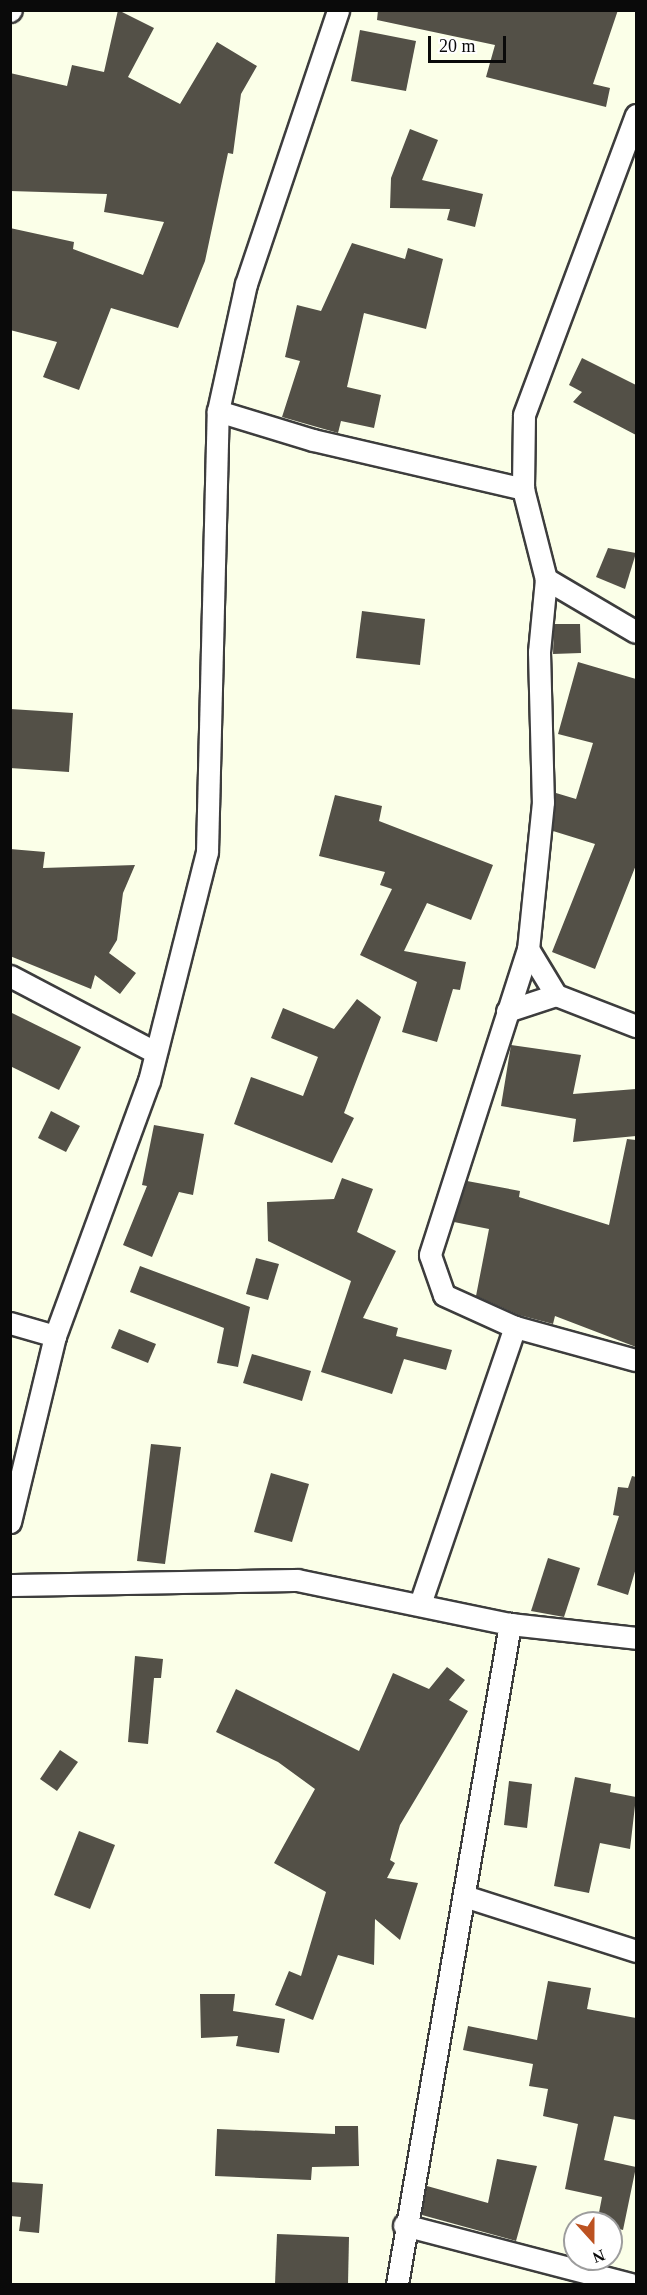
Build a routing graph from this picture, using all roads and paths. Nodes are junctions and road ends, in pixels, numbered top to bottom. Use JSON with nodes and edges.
{"nodes":[{"id":1,"x":338,"y":10,"type":"edge"},
{"id":2,"x":636,"y":115,"type":"edge"},
{"id":3,"x":218,"y":411,"type":"junction"},
{"id":4,"x":523,"y":489,"type":"junction"},
{"id":5,"x":546,"y":579,"type":"junction"},
{"id":6,"x":636,"y":633,"type":"edge"},
{"id":7,"x":528,"y":949,"type":"junction"},
{"id":8,"x":10,"y":976,"type":"edge"},
{"id":9,"x":556,"y":995,"type":"junction"},
{"id":10,"x":507,"y":1011,"type":"junction"},
{"id":11,"x":636,"y":1026,"type":"edge"},
{"id":12,"x":153,"y":1052,"type":"junction"},
{"id":13,"x":10,"y":1323,"type":"edge"},
{"id":14,"x":514,"y":1327,"type":"junction"},
{"id":15,"x":55,"y":1336,"type":"junction"},
{"id":16,"x":636,"y":1360,"type":"edge"},
{"id":17,"x":10,"y":1522,"type":"edge"},
{"id":18,"x":10,"y":1585,"type":"edge"},
{"id":19,"x":420,"y":1604,"type":"junction"},
{"id":20,"x":510,"y":1624,"type":"junction"},
{"id":21,"x":636,"y":1638,"type":"edge"},
{"id":22,"x":464,"y":1896,"type":"junction"},
{"id":23,"x":636,"y":1951,"type":"edge"},
{"id":24,"x":404,"y":2225,"type":"junction"},
{"id":25,"x":397,"y":2284,"type":"edge"},
{"id":26,"x":630,"y":2284,"type":"edge"}],
"edges":[{"from":1,"to":3,"type":"street"},
{"from":2,"to":4,"type":"street"},
{"from":3,"to":4,"type":"street"},
{"from":3,"to":12,"type":"street"},
{"from":4,"to":5,"type":"street"},
{"from":5,"to":6,"type":"street"},
{"from":5,"to":7,"type":"street"},
{"from":7,"to":9,"type":"street"},
{"from":7,"to":10,"type":"street"},
{"from":8,"to":12,"type":"street"},
{"from":9,"to":10,"type":"street"},
{"from":9,"to":11,"type":"street"},
{"from":10,"to":14,"type":"street"},
{"from":12,"to":15,"type":"street"},
{"from":13,"to":15,"type":"street"},
{"from":14,"to":16,"type":"street"},
{"from":14,"to":19,"type":"street"},
{"from":15,"to":17,"type":"street"},
{"from":18,"to":19,"type":"street"},
{"from":19,"to":20,"type":"street"},
{"from":20,"to":21,"type":"street"},
{"from":20,"to":22,"type":"street"},
{"from":22,"to":23,"type":"street"},
{"from":22,"to":24,"type":"street"},
{"from":24,"to":25,"type":"street"},
{"from":24,"to":26,"type":"street"}]}
